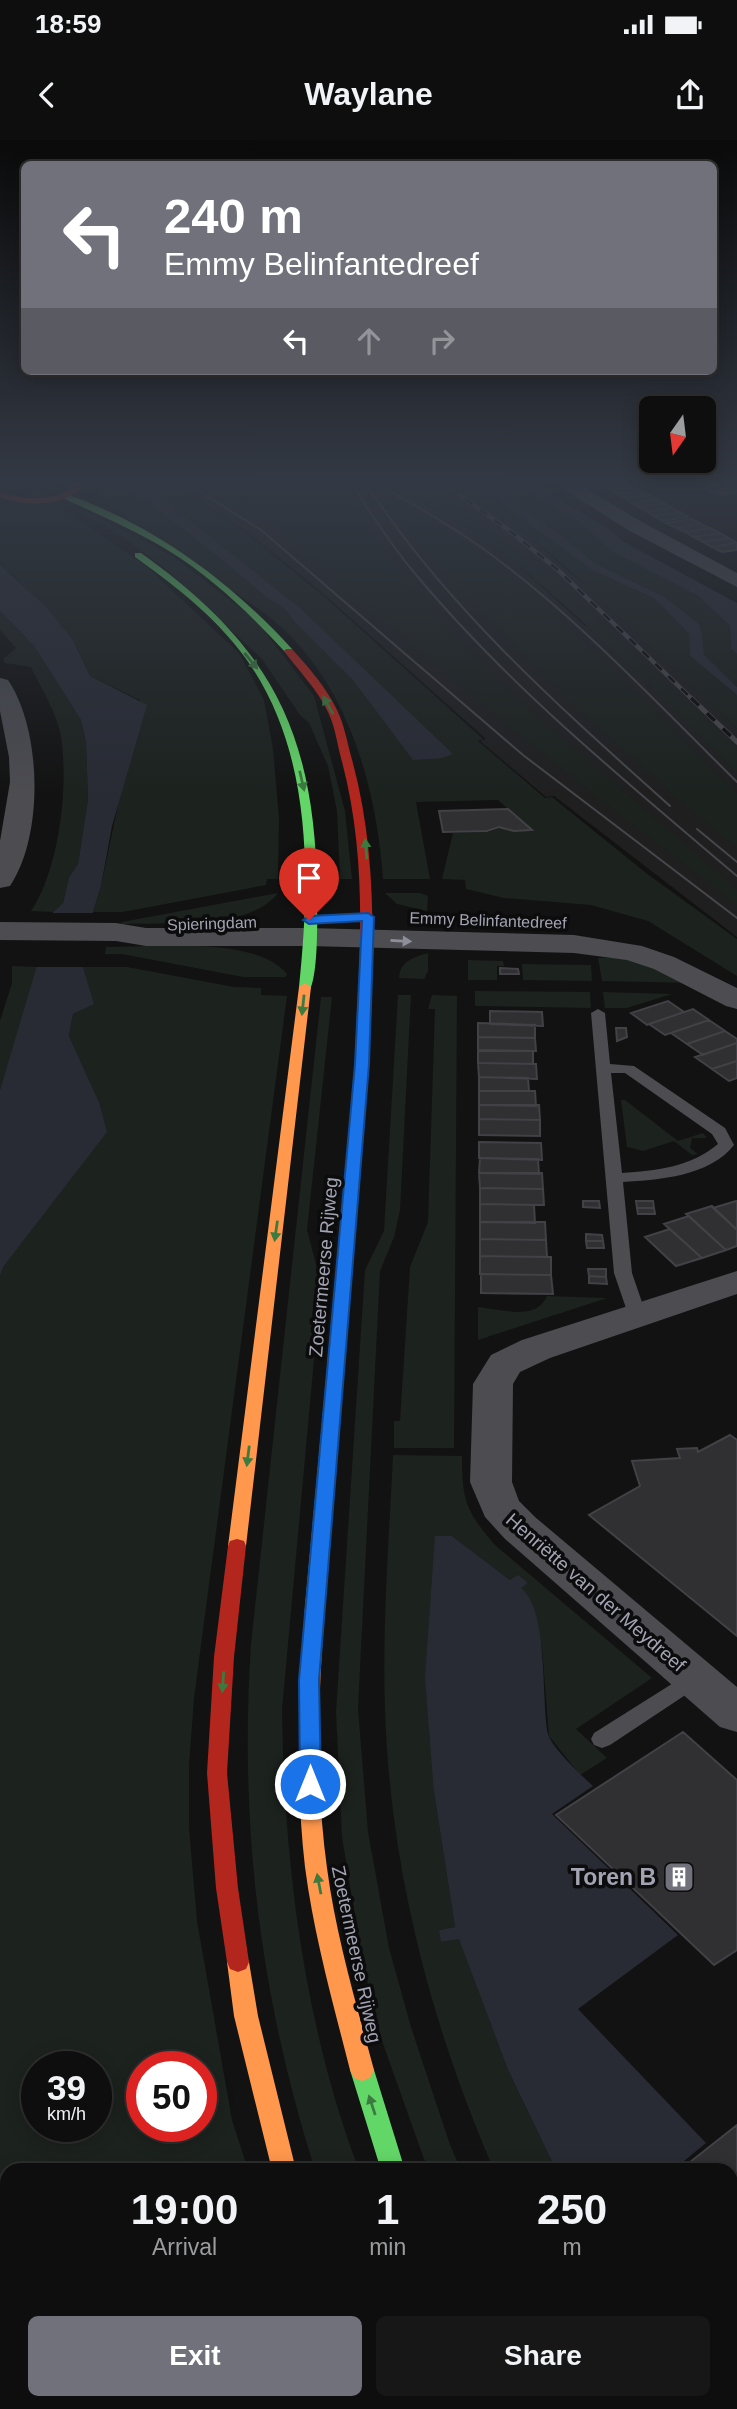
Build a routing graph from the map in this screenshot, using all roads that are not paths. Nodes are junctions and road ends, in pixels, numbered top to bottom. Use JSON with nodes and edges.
{"nodes":[{"id":1,"x":175,"y":584,"type":"edge"},
{"id":2,"x":218,"y":584,"type":"edge"},
{"id":3,"x":0,"y":685,"type":"edge"},
{"id":4,"x":0,"y":880,"type":"edge"},
{"id":5,"x":309,"y":928,"type":"junction"},
{"id":6,"x":368,"y":928,"type":"junction"},
{"id":7,"x":12,"y":932,"type":"edge"},
{"id":8,"x":734,"y":998,"type":"edge"},
{"id":9,"x":598,"y":1013,"type":"dead end"},
{"id":10,"x":604,"y":1068,"type":"junction"},
{"id":11,"x":616,"y":1178,"type":"junction"},
{"id":12,"x":737,"y":1282,"type":"edge"},
{"id":13,"x":637,"y":1314,"type":"junction"},
{"id":14,"x":694,"y":1678,"type":"junction"},
{"id":15,"x":737,"y":1714,"type":"edge"},
{"id":16,"x":601,"y":1739,"type":"dead end"},
{"id":17,"x":282,"y":2163,"type":"edge"},
{"id":18,"x":391,"y":2163,"type":"edge"}],
"edges":[{"from":1,"to":5,"type":"main road","one_way":true},
{"from":6,"to":2,"type":"main road","name":"Zoetermeerse Rijweg","one_way":true},
{"from":3,"to":4,"type":"street"},
{"from":5,"to":6,"type":"street","name":"Emmy Belinfantedreef"},
{"from":5,"to":7,"type":"street","name":"Spieringdam"},
{"from":5,"to":17,"type":"main road","one_way":true},
{"from":6,"to":8,"type":"street","name":"Emmy Belinfantedreef"},
{"from":18,"to":6,"type":"main road","name":"Zoetermeerse Rijweg","one_way":true},
{"from":9,"to":10,"type":"lane"},
{"from":10,"to":11,"type":"lane"},
{"from":10,"to":11,"type":"lane"},
{"from":11,"to":13,"type":"lane"},
{"from":12,"to":13,"type":"street","name":"Henriëtte van der Meydreef"},
{"from":13,"to":14,"type":"street","name":"Henriëtte van der Meydreef"},
{"from":14,"to":15,"type":"street","name":"Henriëtte van der Meydreef"},
{"from":14,"to":16,"type":"lane"}]}
